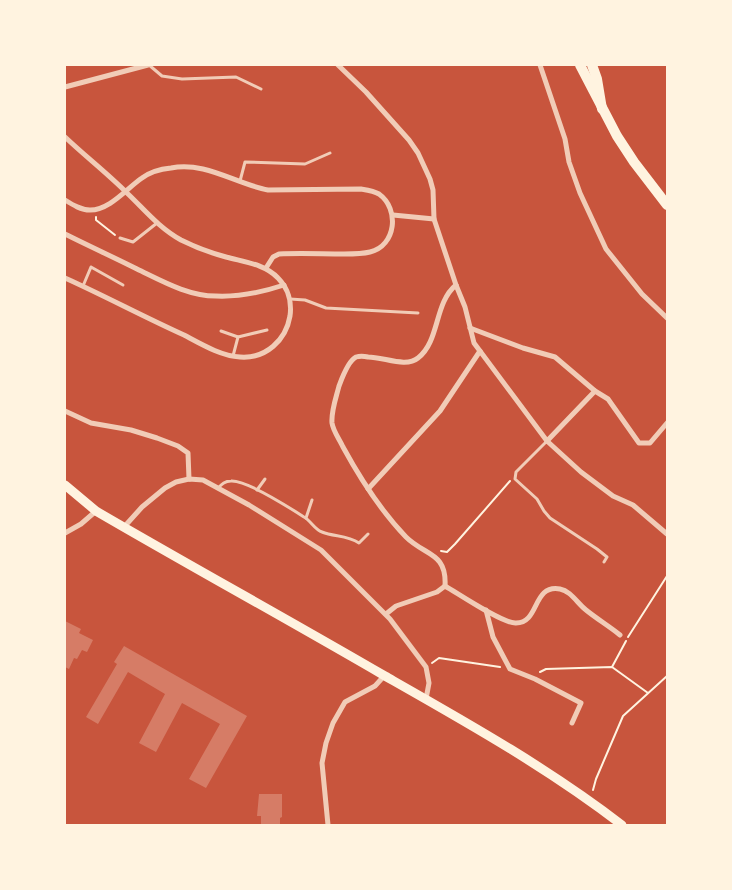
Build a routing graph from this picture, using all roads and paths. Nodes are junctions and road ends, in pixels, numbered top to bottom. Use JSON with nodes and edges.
{"nodes":[{"id":1,"x":148,"y":65,"type":"edge"},
{"id":2,"x":338,"y":65,"type":"edge"},
{"id":3,"x":540,"y":65,"type":"edge"},
{"id":4,"x":580,"y":65,"type":"edge"},
{"id":5,"x":592,"y":65,"type":"edge"},
{"id":6,"x":65,"y":87,"type":"edge"},
{"id":7,"x":261,"y":89,"type":"dead end"},
{"id":8,"x":602,"y":109,"type":"junction"},
{"id":9,"x":65,"y":137,"type":"edge"},
{"id":10,"x":330,"y":153,"type":"dead end"},
{"id":11,"x":240,"y":182,"type":"junction"},
{"id":12,"x":125,"y":191,"type":"junction"},
{"id":13,"x":65,"y":200,"type":"edge"},
{"id":14,"x":667,"y":205,"type":"edge"},
{"id":15,"x":393,"y":215,"type":"junction"},
{"id":16,"x":96,"y":220,"type":"dead end"},
{"id":17,"x":434,"y":220,"type":"junction"},
{"id":18,"x":157,"y":223,"type":"junction"},
{"id":19,"x":110,"y":231,"type":"dead end"},
{"id":20,"x":65,"y":234,"type":"edge"},
{"id":21,"x":120,"y":238,"type":"dead end"},
{"id":22,"x":266,"y":268,"type":"junction"},
{"id":23,"x":65,"y":278,"type":"edge"},
{"id":24,"x":123,"y":285,"type":"dead end"},
{"id":25,"x":284,"y":285,"type":"junction"},
{"id":26,"x":83,"y":286,"type":"junction"},
{"id":27,"x":456,"y":286,"type":"junction"},
{"id":28,"x":290,"y":299,"type":"junction"},
{"id":29,"x":418,"y":313,"type":"dead end"},
{"id":30,"x":667,"y":318,"type":"edge"},
{"id":31,"x":470,"y":328,"type":"junction"},
{"id":32,"x":267,"y":330,"type":"dead end"},
{"id":33,"x":221,"y":331,"type":"dead end"},
{"id":34,"x":238,"y":337,"type":"junction"},
{"id":35,"x":480,"y":351,"type":"junction"},
{"id":36,"x":233,"y":356,"type":"junction"},
{"id":37,"x":595,"y":391,"type":"junction"},
{"id":38,"x":65,"y":411,"type":"edge"},
{"id":39,"x":667,"y":423,"type":"edge"},
{"id":40,"x":547,"y":441,"type":"junction"},
{"id":41,"x":515,"y":476,"type":"junction"},
{"id":42,"x":189,"y":478,"type":"junction"},
{"id":43,"x":266,"y":479,"type":"dead end"},
{"id":44,"x":65,"y":485,"type":"edge"},
{"id":45,"x":218,"y":488,"type":"junction"},
{"id":46,"x":368,"y":489,"type":"junction"},
{"id":47,"x":257,"y":490,"type":"junction"},
{"id":48,"x":312,"y":500,"type":"dead end"},
{"id":49,"x":96,"y":511,"type":"junction"},
{"id":50,"x":306,"y":518,"type":"junction"},
{"id":51,"x":124,"y":527,"type":"junction"},
{"id":52,"x":65,"y":533,"type":"edge"},
{"id":53,"x":368,"y":534,"type":"dead end"},
{"id":54,"x":667,"y":534,"type":"edge"},
{"id":55,"x":441,"y":551,"type":"dead end"},
{"id":56,"x":604,"y":562,"type":"dead end"},
{"id":57,"x":667,"y":576,"type":"edge"},
{"id":58,"x":445,"y":586,"type":"junction"},
{"id":59,"x":486,"y":610,"type":"junction"},
{"id":60,"x":386,"y":614,"type":"junction"},
{"id":61,"x":620,"y":635,"type":"dead end"},
{"id":62,"x":426,"y":667,"type":"junction"},
{"id":63,"x":612,"y":668,"type":"junction"},
{"id":64,"x":510,"y":669,"type":"junction"},
{"id":65,"x":385,"y":675,"type":"junction"},
{"id":66,"x":667,"y":676,"type":"edge"},
{"id":67,"x":534,"y":679,"type":"junction"},
{"id":68,"x":648,"y":694,"type":"junction"},
{"id":69,"x":426,"y":699,"type":"junction"},
{"id":70,"x":572,"y":724,"type":"dead end"},
{"id":71,"x":593,"y":790,"type":"dead end"},
{"id":72,"x":328,"y":825,"type":"edge"},
{"id":73,"x":622,"y":825,"type":"edge"}],
"edges":[{"from":1,"to":6,"type":"street"},
{"from":1,"to":7,"type":"lane"},
{"from":2,"to":17,"type":"street"},
{"from":3,"to":30,"type":"street"},
{"from":4,"to":8,"type":"main road"},
{"from":5,"to":8,"type":"main road"},
{"from":8,"to":14,"type":"main road"},
{"from":9,"to":12,"type":"street"},
{"from":10,"to":11,"type":"lane"},
{"from":11,"to":12,"type":"street"},
{"from":11,"to":15,"type":"street"},
{"from":12,"to":13,"type":"street"},
{"from":12,"to":18,"type":"street"},
{"from":15,"to":17,"type":"street"},
{"from":15,"to":22,"type":"street"},
{"from":16,"to":19,"type":"path"},
{"from":17,"to":27,"type":"street"},
{"from":18,"to":21,"type":"lane"},
{"from":18,"to":22,"type":"street"},
{"from":20,"to":25,"type":"street"},
{"from":22,"to":25,"type":"street"},
{"from":23,"to":26,"type":"street"},
{"from":24,"to":26,"type":"lane"},
{"from":25,"to":28,"type":"street"},
{"from":26,"to":36,"type":"street"},
{"from":27,"to":31,"type":"street"},
{"from":27,"to":46,"type":"street"},
{"from":28,"to":29,"type":"lane"},
{"from":28,"to":36,"type":"street"},
{"from":31,"to":35,"type":"street"},
{"from":31,"to":37,"type":"street"},
{"from":32,"to":34,"type":"lane"},
{"from":33,"to":34,"type":"lane"},
{"from":34,"to":36,"type":"lane"},
{"from":35,"to":40,"type":"street"},
{"from":35,"to":46,"type":"street"},
{"from":37,"to":39,"type":"street"},
{"from":37,"to":40,"type":"street"},
{"from":38,"to":42,"type":"street"},
{"from":40,"to":41,"type":"lane"},
{"from":40,"to":54,"type":"street"},
{"from":41,"to":55,"type":"path"},
{"from":41,"to":56,"type":"lane"},
{"from":42,"to":45,"type":"street"},
{"from":42,"to":51,"type":"street"},
{"from":43,"to":47,"type":"lane"},
{"from":44,"to":49,"type":"main road"},
{"from":45,"to":47,"type":"lane"},
{"from":45,"to":60,"type":"street"},
{"from":46,"to":58,"type":"street"},
{"from":47,"to":50,"type":"lane"},
{"from":48,"to":50,"type":"lane"},
{"from":49,"to":51,"type":"main road"},
{"from":49,"to":52,"type":"street"},
{"from":50,"to":53,"type":"lane"},
{"from":51,"to":65,"type":"main road"},
{"from":57,"to":63,"type":"path"},
{"from":58,"to":59,"type":"street"},
{"from":58,"to":60,"type":"street"},
{"from":59,"to":61,"type":"street"},
{"from":59,"to":64,"type":"street"},
{"from":60,"to":62,"type":"street"},
{"from":62,"to":64,"type":"path"},
{"from":62,"to":69,"type":"street"},
{"from":63,"to":67,"type":"path"},
{"from":63,"to":68,"type":"path"},
{"from":64,"to":67,"type":"street"},
{"from":65,"to":69,"type":"main road"},
{"from":65,"to":72,"type":"street"},
{"from":66,"to":68,"type":"path"},
{"from":67,"to":70,"type":"street"},
{"from":68,"to":71,"type":"path"},
{"from":69,"to":73,"type":"main road"}]}
